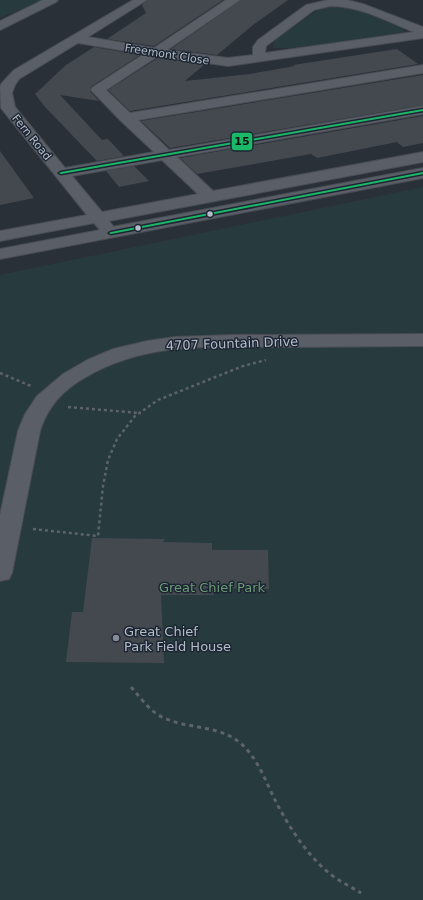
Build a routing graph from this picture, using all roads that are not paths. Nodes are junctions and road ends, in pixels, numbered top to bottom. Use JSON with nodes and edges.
{"nodes":[{"id":1,"x":52,"y":0,"type":"edge"},
{"id":2,"x":141,"y":0,"type":"edge"},
{"id":3,"x":234,"y":0,"type":"edge"},
{"id":4,"x":0,"y":26,"type":"edge"},
{"id":5,"x":423,"y":31,"type":"edge"},
{"id":6,"x":423,"y":34,"type":"edge"},
{"id":7,"x":75,"y":39,"type":"junction"},
{"id":8,"x":156,"y":52,"type":"junction"},
{"id":9,"x":259,"y":58,"type":"junction"},
{"id":10,"x":423,"y":69,"type":"edge"},
{"id":11,"x":2,"y":92,"type":"edge"},
{"id":12,"x":423,"y":110,"type":"edge"},
{"id":13,"x":126,"y":118,"type":"junction"},
{"id":14,"x":166,"y":155,"type":"junction"},
{"id":15,"x":423,"y":157,"type":"edge"},
{"id":16,"x":61,"y":172,"type":"junction"},
{"id":17,"x":423,"y":173,"type":"edge"},
{"id":18,"x":209,"y":196,"type":"junction"},
{"id":19,"x":98,"y":217,"type":"junction"},
{"id":20,"x":111,"y":233,"type":"junction"},
{"id":21,"x":0,"y":236,"type":"edge"},
{"id":22,"x":0,"y":254,"type":"edge"},
{"id":23,"x":423,"y":340,"type":"edge"},
{"id":24,"x":0,"y":573,"type":"edge"}],
"edges":[{"from":1,"to":4,"type":"street"},
{"from":2,"to":7,"type":"street","name":"Fern Road"},
{"from":3,"to":8,"type":"street"},
{"from":5,"to":9,"type":"street"},
{"from":6,"to":9,"type":"street","name":"Freemont Close"},
{"from":7,"to":8,"type":"street","name":"Freemont Close"},
{"from":7,"to":11,"type":"street","name":"Fern Road"},
{"from":8,"to":9,"type":"street","name":"Freemont Close"},
{"from":8,"to":13,"type":"street"},
{"from":10,"to":13,"type":"street"},
{"from":11,"to":16,"type":"street","name":"Fern Road"},
{"from":12,"to":14,"type":"street"},
{"from":13,"to":14,"type":"street"},
{"from":14,"to":16,"type":"street"},
{"from":14,"to":18,"type":"street"},
{"from":15,"to":18,"type":"street"},
{"from":16,"to":19,"type":"street","name":"Fern Road"},
{"from":17,"to":20,"type":"street"},
{"from":18,"to":19,"type":"street"},
{"from":19,"to":20,"type":"street","name":"Fern Road"},
{"from":19,"to":21,"type":"street"},
{"from":20,"to":22,"type":"street"},
{"from":23,"to":24,"type":"street","name":"4707 Fountain Drive"}]}
